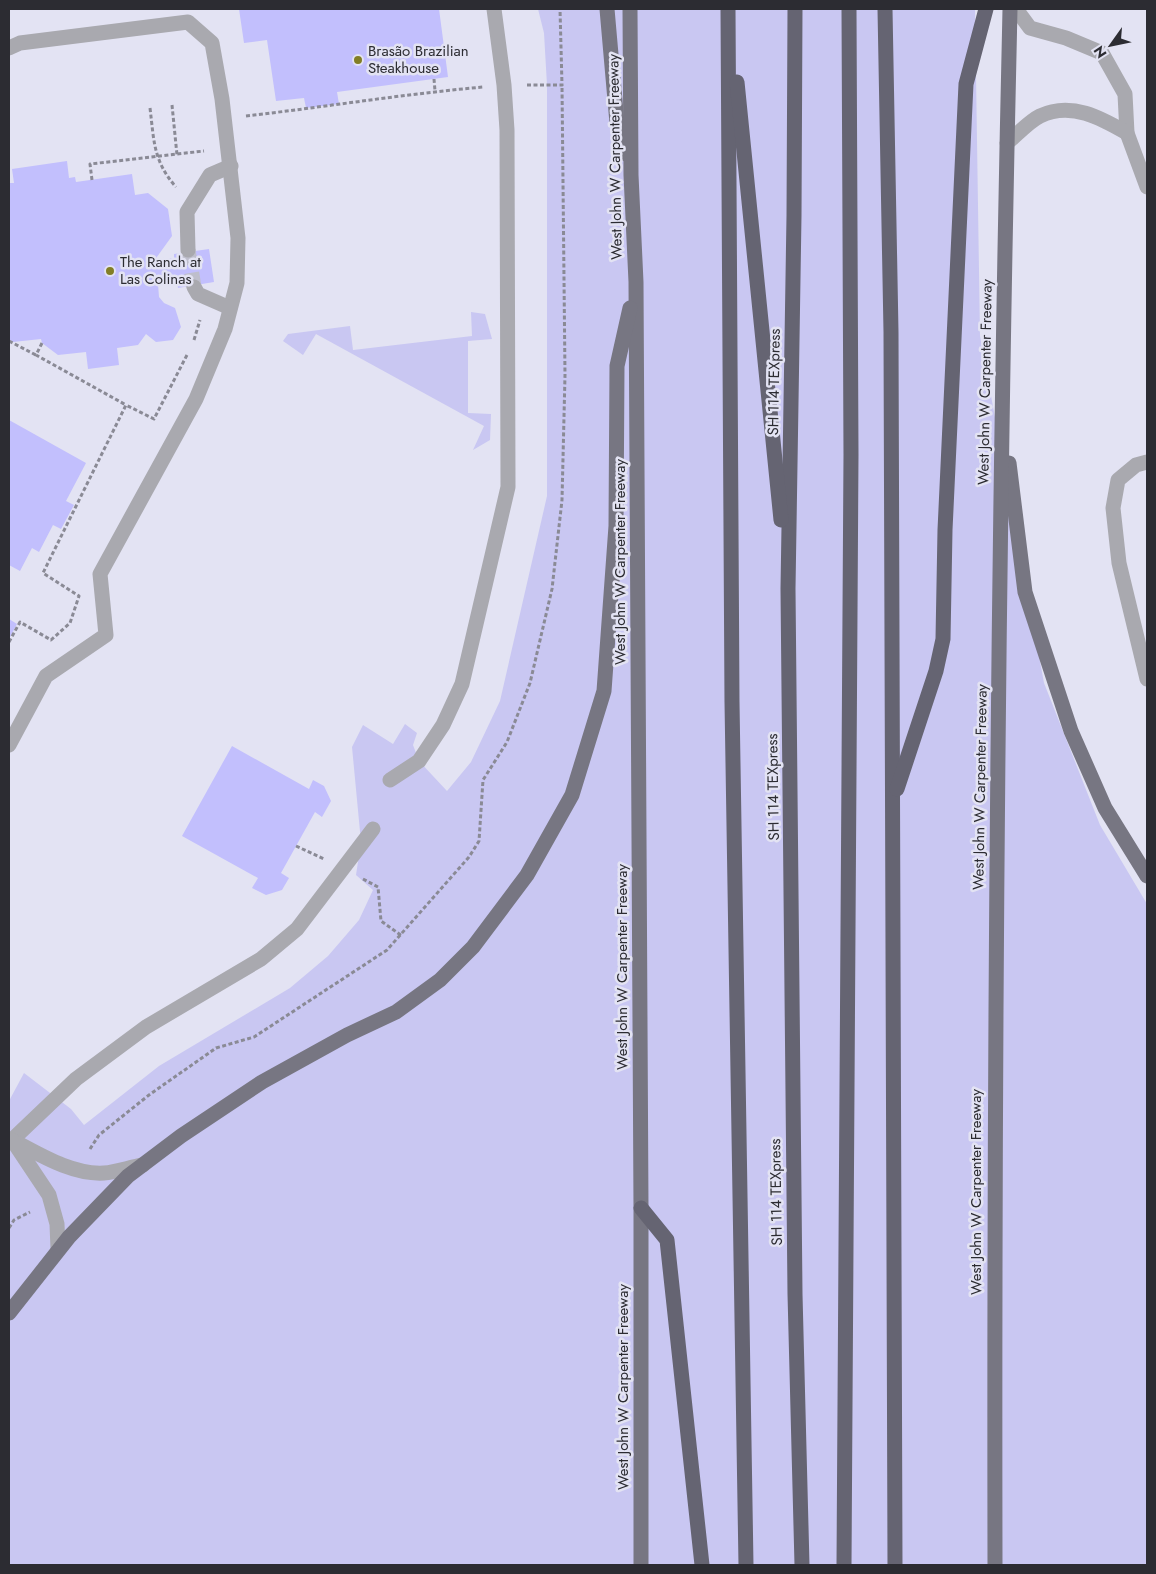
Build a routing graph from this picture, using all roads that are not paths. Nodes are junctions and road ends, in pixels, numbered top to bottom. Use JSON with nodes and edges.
{"nodes":[{"id":1,"x":494,"y":9,"type":"edge"},
{"id":2,"x":607,"y":9,"type":"edge"},
{"id":3,"x":630,"y":9,"type":"edge"},
{"id":4,"x":729,"y":9,"type":"edge"},
{"id":5,"x":795,"y":9,"type":"edge"},
{"id":6,"x":849,"y":9,"type":"edge"},
{"id":7,"x":886,"y":9,"type":"edge"},
{"id":8,"x":986,"y":9,"type":"edge"},
{"id":9,"x":1010,"y":9,"type":"edge"},
{"id":10,"x":1016,"y":9,"type":"edge"},
{"id":11,"x":9,"y":48,"type":"edge"},
{"id":12,"x":1127,"y":133,"type":"junction"},
{"id":13,"x":1007,"y":144,"type":"junction"},
{"id":14,"x":231,"y":166,"type":"junction"},
{"id":15,"x":631,"y":175,"type":"junction"},
{"id":16,"x":1147,"y":187,"type":"edge"},
{"id":17,"x":188,"y":250,"type":"tunnel mouth"},
{"id":18,"x":636,"y":282,"type":"junction"},
{"id":19,"x":194,"y":287,"type":"dead end"},
{"id":20,"x":230,"y":308,"type":"junction"},
{"id":21,"x":1001,"y":409,"type":"junction"},
{"id":22,"x":1147,"y":462,"type":"edge"},
{"id":23,"x":788,"y":589,"type":"junction"},
{"id":24,"x":1147,"y":679,"type":"edge"},
{"id":25,"x":9,"y":744,"type":"edge"},
{"id":26,"x":390,"y":780,"type":"dead end"},
{"id":27,"x":893,"y":803,"type":"junction"},
{"id":28,"x":373,"y":829,"type":"dead end"},
{"id":29,"x":1147,"y":876,"type":"edge"},
{"id":30,"x":12,"y":1140,"type":"junction"},
{"id":31,"x":143,"y":1165,"type":"junction"},
{"id":32,"x":641,"y":1208,"type":"junction"},
{"id":33,"x":58,"y":1249,"type":"junction"},
{"id":34,"x":9,"y":1314,"type":"edge"},
{"id":35,"x":640,"y":1565,"type":"edge"},
{"id":36,"x":702,"y":1565,"type":"edge"},
{"id":37,"x":746,"y":1565,"type":"edge"},
{"id":38,"x":802,"y":1565,"type":"edge"},
{"id":39,"x":844,"y":1565,"type":"edge"},
{"id":40,"x":895,"y":1565,"type":"edge"},
{"id":41,"x":994,"y":1565,"type":"edge"}],
"edges":[{"from":1,"to":26,"type":"street"},
{"from":2,"to":15,"type":"main road"},
{"from":3,"to":15,"type":"main road","name":"West John W Carpenter Freeway"},
{"from":4,"to":23,"type":"highway"},
{"from":4,"to":37,"type":"highway"},
{"from":5,"to":23,"type":"highway","name":"SH 114 TEXpress"},
{"from":6,"to":39,"type":"highway"},
{"from":7,"to":27,"type":"highway"},
{"from":8,"to":27,"type":"highway"},
{"from":9,"to":13,"type":"main road","name":"West John W Carpenter Freeway"},
{"from":10,"to":12,"type":"street"},
{"from":11,"to":14,"type":"street"},
{"from":12,"to":13,"type":"street"},
{"from":12,"to":16,"type":"street"},
{"from":13,"to":21,"type":"main road","name":"West John W Carpenter Freeway"},
{"from":14,"to":17,"type":"street"},
{"from":14,"to":20,"type":"street"},
{"from":15,"to":18,"type":"main road","name":"West John W Carpenter Freeway"},
{"from":18,"to":31,"type":"main road"},
{"from":18,"to":32,"type":"main road","name":"West John W Carpenter Freeway"},
{"from":19,"to":20,"type":"street"},
{"from":20,"to":25,"type":"street"},
{"from":21,"to":29,"type":"main road"},
{"from":21,"to":41,"type":"main road","name":"West John W Carpenter Freeway"},
{"from":22,"to":24,"type":"street"},
{"from":23,"to":38,"type":"highway","name":"SH 114 TEXpress"},
{"from":27,"to":40,"type":"highway"},
{"from":28,"to":30,"type":"street"},
{"from":30,"to":31,"type":"street"},
{"from":30,"to":33,"type":"street"},
{"from":31,"to":33,"type":"main road"},
{"from":32,"to":35,"type":"main road","name":"West John W Carpenter Freeway"},
{"from":32,"to":36,"type":"highway"},
{"from":33,"to":34,"type":"main road"}]}
